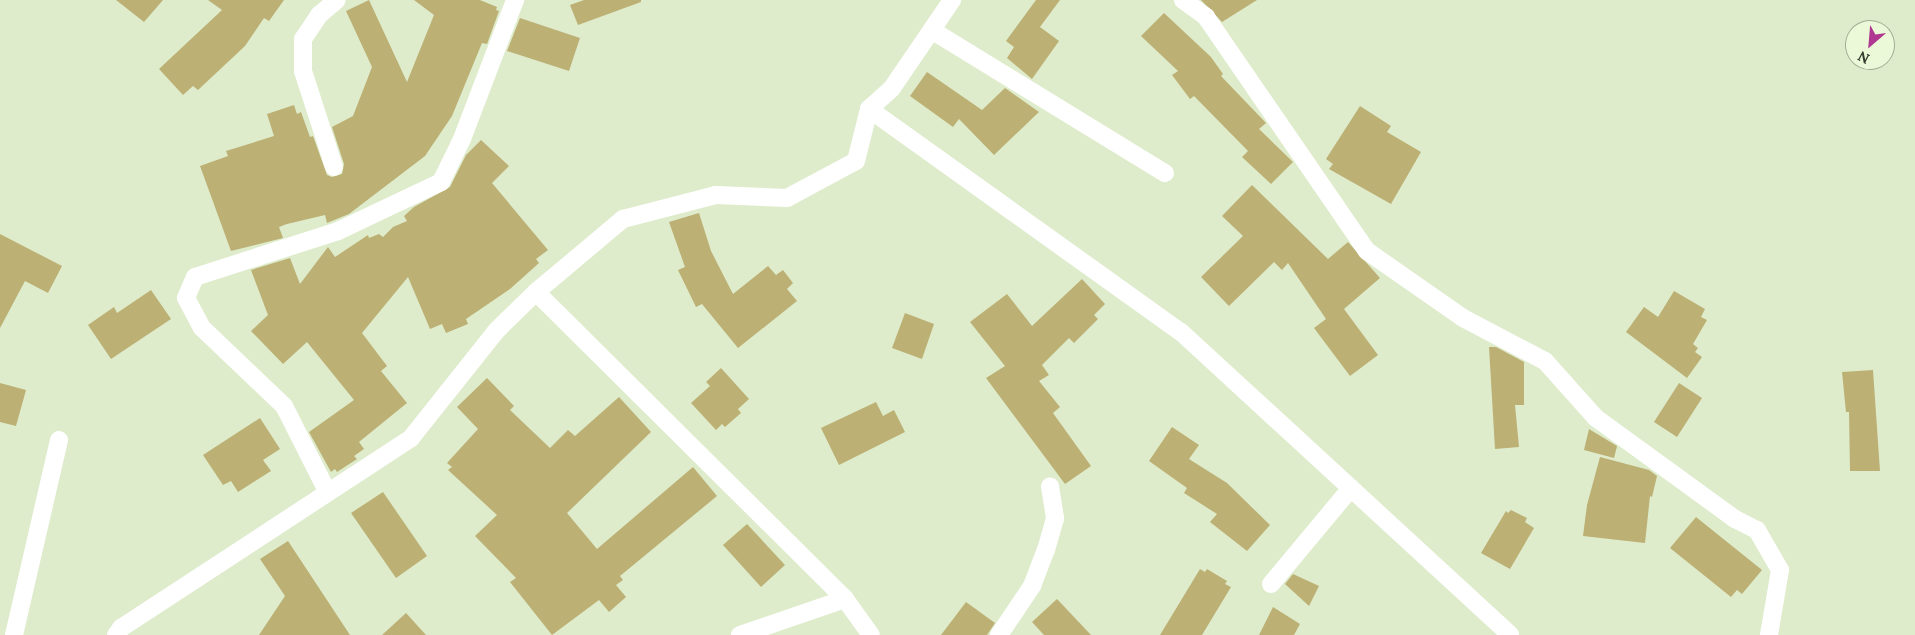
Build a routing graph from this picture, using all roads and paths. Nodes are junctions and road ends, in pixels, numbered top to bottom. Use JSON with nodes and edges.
{"nodes":[{"id":1,"x":338,"y":0,"type":"edge"},
{"id":2,"x":515,"y":0,"type":"edge"},
{"id":3,"x":952,"y":0,"type":"edge"},
{"id":4,"x":1183,"y":0,"type":"edge"},
{"id":5,"x":933,"y":31,"type":"junction"},
{"id":6,"x":869,"y":109,"type":"junction"},
{"id":7,"x":334,"y":167,"type":"dead end"},
{"id":8,"x":1165,"y":173,"type":"dead end"},
{"id":9,"x":536,"y":292,"type":"junction"},
{"id":10,"x":59,"y":440,"type":"dead end"},
{"id":11,"x":1050,"y":486,"type":"dead end"},
{"id":12,"x":1351,"y":488,"type":"junction"},
{"id":13,"x":327,"y":491,"type":"junction"},
{"id":14,"x":1271,"y":584,"type":"dead end"},
{"id":15,"x":845,"y":599,"type":"junction"},
{"id":16,"x":14,"y":635,"type":"edge"},
{"id":17,"x":116,"y":635,"type":"edge"},
{"id":18,"x":740,"y":635,"type":"edge"},
{"id":19,"x":872,"y":635,"type":"edge"},
{"id":20,"x":999,"y":635,"type":"edge"},
{"id":21,"x":1510,"y":635,"type":"edge"},
{"id":22,"x":1769,"y":635,"type":"edge"}],
"edges":[{"from":1,"to":7,"type":"street"},
{"from":2,"to":13,"type":"street"},
{"from":3,"to":5,"type":"street"},
{"from":4,"to":22,"type":"street"},
{"from":5,"to":6,"type":"street"},
{"from":5,"to":8,"type":"street"},
{"from":6,"to":9,"type":"street"},
{"from":6,"to":12,"type":"street"},
{"from":9,"to":13,"type":"street"},
{"from":9,"to":15,"type":"street"},
{"from":10,"to":16,"type":"street"},
{"from":11,"to":20,"type":"street"},
{"from":12,"to":14,"type":"street"},
{"from":12,"to":21,"type":"street"},
{"from":13,"to":17,"type":"street"},
{"from":15,"to":18,"type":"street"},
{"from":15,"to":19,"type":"street"}]}
